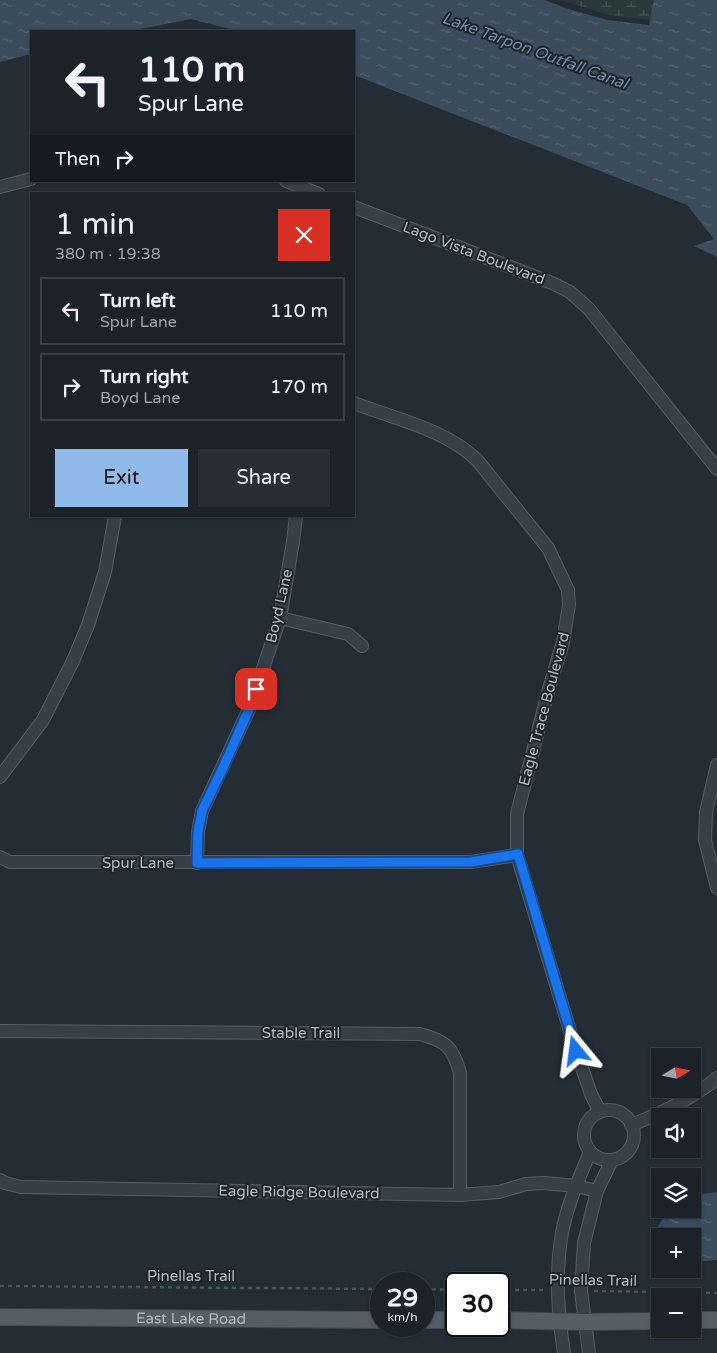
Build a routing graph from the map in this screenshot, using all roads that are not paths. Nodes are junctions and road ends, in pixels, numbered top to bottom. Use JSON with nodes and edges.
{"nodes":[{"id":1,"x":30,"y":179,"type":"edge"},
{"id":2,"x":289,"y":182,"type":"edge"},
{"id":3,"x":0,"y":187,"type":"edge"},
{"id":4,"x":314,"y":192,"type":"edge"},
{"id":5,"x":355,"y":207,"type":"edge"},
{"id":6,"x":355,"y":402,"type":"edge"},
{"id":7,"x":717,"y":469,"type":"edge"},
{"id":8,"x":114,"y":517,"type":"edge"},
{"id":9,"x":296,"y":517,"type":"edge"},
{"id":10,"x":280,"y":618,"type":"junction"},
{"id":11,"x":362,"y":646,"type":"dead end"},
{"id":12,"x":717,"y":765,"type":"edge"},
{"id":13,"x":0,"y":777,"type":"edge"},
{"id":14,"x":518,"y":854,"type":"junction"},
{"id":15,"x":0,"y":857,"type":"edge"},
{"id":16,"x":197,"y":863,"type":"junction"},
{"id":17,"x":717,"y":888,"type":"edge"},
{"id":18,"x":0,"y":1031,"type":"edge"},
{"id":19,"x":717,"y":1078,"type":"edge"},
{"id":20,"x":600,"y":1112,"type":"junction"},
{"id":21,"x":631,"y":1125,"type":"junction"},
{"id":22,"x":590,"y":1152,"type":"junction"},
{"id":23,"x":612,"y":1160,"type":"junction"},
{"id":24,"x":0,"y":1180,"type":"edge"},
{"id":25,"x":576,"y":1186,"type":"junction"},
{"id":26,"x":597,"y":1191,"type":"junction"},
{"id":27,"x":460,"y":1195,"type":"junction"},
{"id":28,"x":0,"y":1317,"type":"edge"},
{"id":29,"x":370,"y":1320,"type":"edge"},
{"id":30,"x":510,"y":1320,"type":"edge"},
{"id":31,"x":701,"y":1320,"type":"edge"},
{"id":32,"x":717,"y":1320,"type":"edge"},
{"id":33,"x":559,"y":1321,"type":"junction"},
{"id":34,"x":651,"y":1321,"type":"edge"},
{"id":35,"x":584,"y":1322,"type":"junction"},
{"id":36,"x":564,"y":1353,"type":"edge"},
{"id":37,"x":589,"y":1353,"type":"edge"}],
"edges":[{"from":1,"to":3,"type":"street"},
{"from":2,"to":4,"type":"street"},
{"from":5,"to":7,"type":"street","name":"Lago Vista Boulevard"},
{"from":6,"to":14,"type":"street","name":"Eagle Trace Boulevard"},
{"from":8,"to":13,"type":"street"},
{"from":9,"to":10,"type":"street","name":"Boyd Lane"},
{"from":10,"to":11,"type":"street"},
{"from":10,"to":16,"type":"street","name":"Boyd Lane"},
{"from":12,"to":17,"type":"street"},
{"from":14,"to":16,"type":"street","name":"Spur Lane"},
{"from":14,"to":20,"type":"street","name":"Eagle Trace Boulevard"},
{"from":15,"to":16,"type":"street","name":"Spur Lane"},
{"from":18,"to":27,"type":"street","name":"Stable Trail"},
{"from":19,"to":21,"type":"street"},
{"from":20,"to":21,"type":"street"},
{"from":20,"to":22,"type":"street"},
{"from":21,"to":23,"type":"street"},
{"from":22,"to":23,"type":"street"},
{"from":22,"to":25,"type":"street"},
{"from":23,"to":26,"type":"street"},
{"from":24,"to":27,"type":"street","name":"Eagle Ridge Boulevard"},
{"from":25,"to":26,"type":"street","name":"Eagle Ridge Boulevard"},
{"from":25,"to":27,"type":"street","name":"Eagle Ridge Boulevard"},
{"from":25,"to":33,"type":"street"},
{"from":26,"to":35,"type":"street"},
{"from":28,"to":29,"type":"main road","name":"East Lake Road"},
{"from":30,"to":33,"type":"main road"},
{"from":31,"to":32,"type":"main road"},
{"from":33,"to":35,"type":"main road"},
{"from":33,"to":36,"type":"street"},
{"from":34,"to":35,"type":"main road"},
{"from":35,"to":37,"type":"street"}]}
